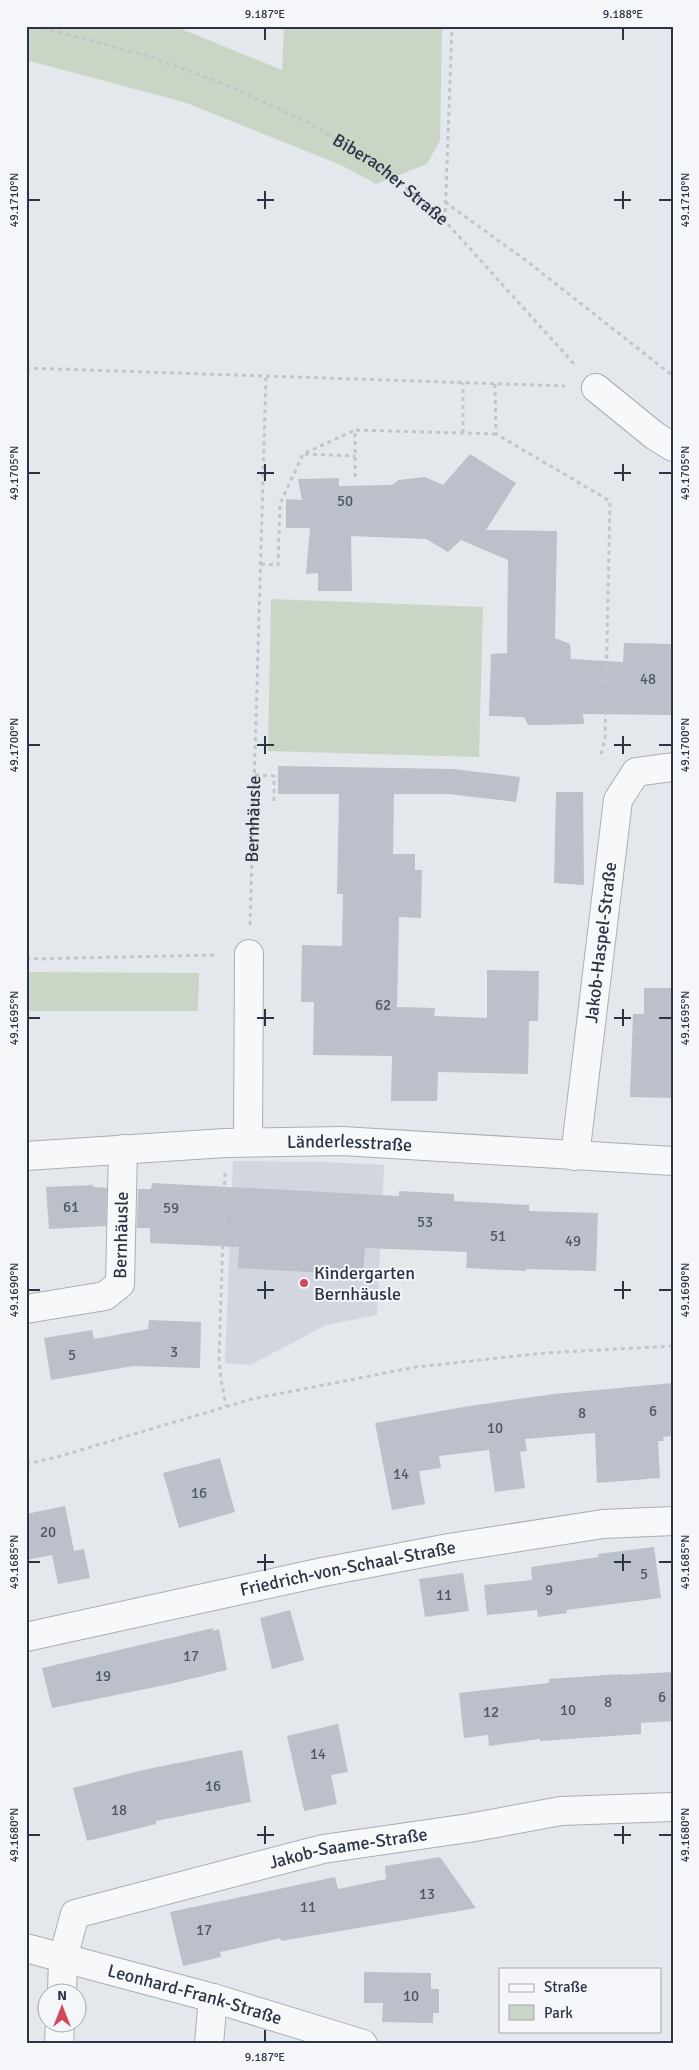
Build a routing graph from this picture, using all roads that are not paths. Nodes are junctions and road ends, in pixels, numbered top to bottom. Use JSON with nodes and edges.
{"nodes":[{"id":1,"x":596,"y":388,"type":"road end"},
{"id":2,"x":673,"y":448,"type":"edge"},
{"id":3,"x":673,"y":767,"type":"edge"},
{"id":4,"x":249,"y":954,"type":"road end"},
{"id":5,"x":237,"y":1142,"type":"junction"},
{"id":6,"x":123,"y":1149,"type":"junction"},
{"id":7,"x":26,"y":1156,"type":"edge"},
{"id":8,"x":575,"y":1156,"type":"junction"},
{"id":9,"x":673,"y":1161,"type":"edge"},
{"id":10,"x":26,"y":1309,"type":"edge"},
{"id":11,"x":673,"y":1520,"type":"edge"},
{"id":12,"x":26,"y":1637,"type":"edge"},
{"id":13,"x":673,"y":1807,"type":"edge"},
{"id":14,"x":26,"y":1948,"type":"edge"},
{"id":15,"x":63,"y":1958,"type":"junction"},
{"id":16,"x":62,"y":1982,"type":"edge"},
{"id":17,"x":212,"y":1998,"type":"junction"},
{"id":18,"x":209,"y":2044,"type":"edge"},
{"id":19,"x":363,"y":2044,"type":"edge"}],
"edges":[{"from":1,"to":2,"type":"street"},
{"from":3,"to":8,"type":"street","name":"Jakob-Haspel-Straße"},
{"from":4,"to":5,"type":"street"},
{"from":5,"to":6,"type":"street","name":"Länderlesstraße"},
{"from":5,"to":8,"type":"street","name":"Länderlesstraße"},
{"from":6,"to":7,"type":"street","name":"Länderlesstraße"},
{"from":6,"to":10,"type":"street","name":"Bernhäusle"},
{"from":8,"to":9,"type":"street","name":"Länderlesstraße"},
{"from":11,"to":12,"type":"street","name":"Friedrich-von-Schaal-Straße"},
{"from":13,"to":15,"type":"street","name":"Jakob-Saame-Straße"},
{"from":14,"to":15,"type":"street","name":"Leonhard-Frank-Straße"},
{"from":15,"to":16,"type":"street"},
{"from":15,"to":17,"type":"street","name":"Leonhard-Frank-Straße"},
{"from":17,"to":18,"type":"street"},
{"from":17,"to":19,"type":"street","name":"Leonhard-Frank-Straße"}]}
